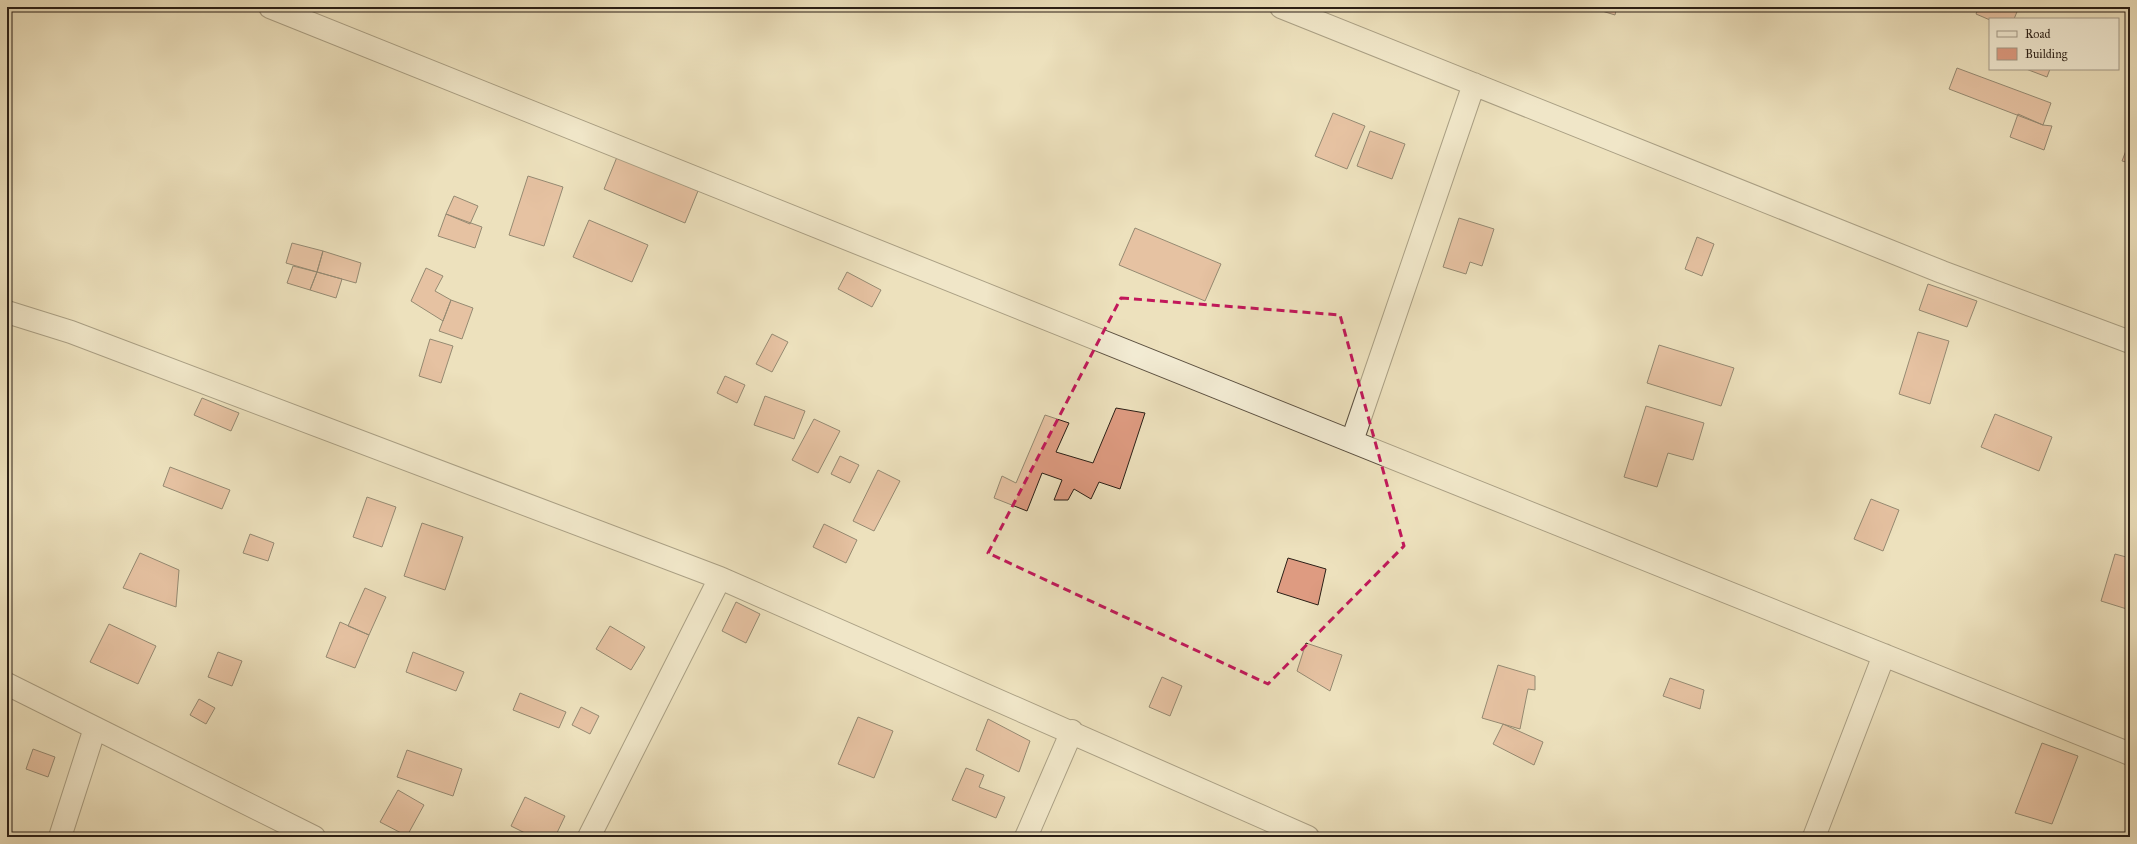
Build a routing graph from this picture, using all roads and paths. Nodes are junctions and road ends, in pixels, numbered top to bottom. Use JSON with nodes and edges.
{"nodes":[{"id":1,"x":270,"y":7,"type":"edge"},
{"id":2,"x":1281,"y":7,"type":"edge"},
{"id":3,"x":1474,"y":84,"type":"junction"},
{"id":4,"x":7,"y":312,"type":"edge"},
{"id":5,"x":2130,"y":342,"type":"edge"},
{"id":6,"x":1352,"y":441,"type":"junction"},
{"id":7,"x":720,"y":578,"type":"junction"},
{"id":8,"x":1884,"y":655,"type":"junction"},
{"id":9,"x":7,"y":684,"type":"edge"},
{"id":10,"x":94,"y":728,"type":"junction"},
{"id":11,"x":1072,"y":731,"type":"junction"},
{"id":12,"x":2130,"y":754,"type":"edge"},
{"id":13,"x":60,"y":837,"type":"edge"},
{"id":14,"x":314,"y":837,"type":"edge"},
{"id":15,"x":589,"y":837,"type":"edge"},
{"id":16,"x":1026,"y":837,"type":"edge"},
{"id":17,"x":1308,"y":837,"type":"edge"},
{"id":18,"x":1814,"y":837,"type":"edge"}],
"edges":[{"from":1,"to":6,"type":"street"},
{"from":2,"to":3,"type":"street"},
{"from":3,"to":5,"type":"street"},
{"from":3,"to":6,"type":"street"},
{"from":4,"to":7,"type":"street"},
{"from":6,"to":8,"type":"street"},
{"from":7,"to":11,"type":"street"},
{"from":7,"to":15,"type":"street"},
{"from":8,"to":12,"type":"street"},
{"from":8,"to":18,"type":"street"},
{"from":9,"to":10,"type":"street"},
{"from":10,"to":13,"type":"street"},
{"from":10,"to":14,"type":"street"},
{"from":11,"to":16,"type":"street"},
{"from":11,"to":17,"type":"street"}]}
